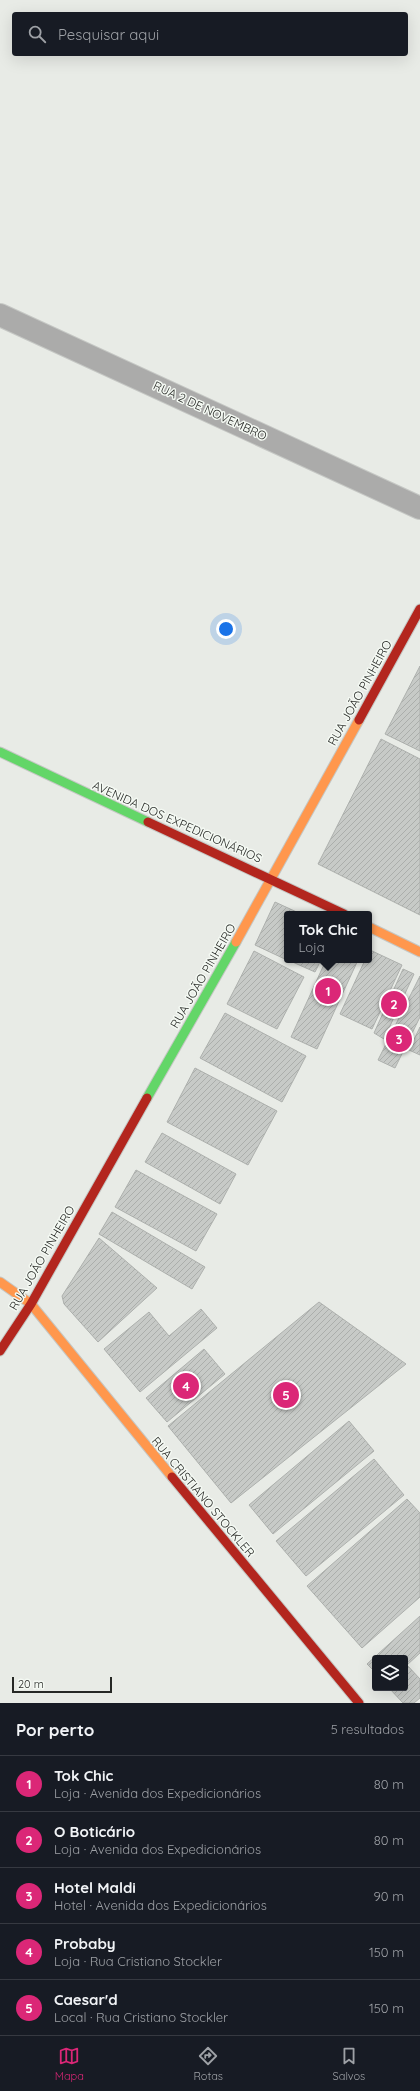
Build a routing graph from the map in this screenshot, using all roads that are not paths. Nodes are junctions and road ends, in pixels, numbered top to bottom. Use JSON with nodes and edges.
{"nodes":[{"id":1,"x":0,"y":315,"type":"edge"},
{"id":2,"x":420,"y":508,"type":"edge"},
{"id":3,"x":420,"y":609,"type":"edge"},
{"id":4,"x":0,"y":752,"type":"edge"},
{"id":5,"x":272,"y":878,"type":"junction"},
{"id":6,"x":338,"y":911,"type":"edge"},
{"id":7,"x":372,"y":928,"type":"edge"},
{"id":8,"x":420,"y":952,"type":"edge"},
{"id":9,"x":0,"y":1282,"type":"edge"},
{"id":10,"x":31,"y":1304,"type":"junction"},
{"id":11,"x":0,"y":1351,"type":"edge"},
{"id":12,"x":359,"y":1703,"type":"edge"}],
"edges":[{"from":1,"to":2,"type":"street","name":"RUA 2 DE NOVEMBRO"},
{"from":3,"to":5,"type":"street","name":"RUA JOÃO PINHEIRO"},
{"from":4,"to":5,"type":"street","name":"AVENIDA DOS EXPEDICIONÁRIOS"},
{"from":5,"to":6,"type":"street","name":"AVENIDA DOS EXPEDICIONÁRIOS"},
{"from":5,"to":10,"type":"street","name":"RUA JOÃO PINHEIRO"},
{"from":7,"to":8,"type":"street"},
{"from":9,"to":10,"type":"street","name":"RUA CRISTIANO STOCKLER"},
{"from":10,"to":11,"type":"street","name":"RUA JOÃO PINHEIRO"},
{"from":10,"to":12,"type":"street","name":"RUA CRISTIANO STOCKLER"}]}
